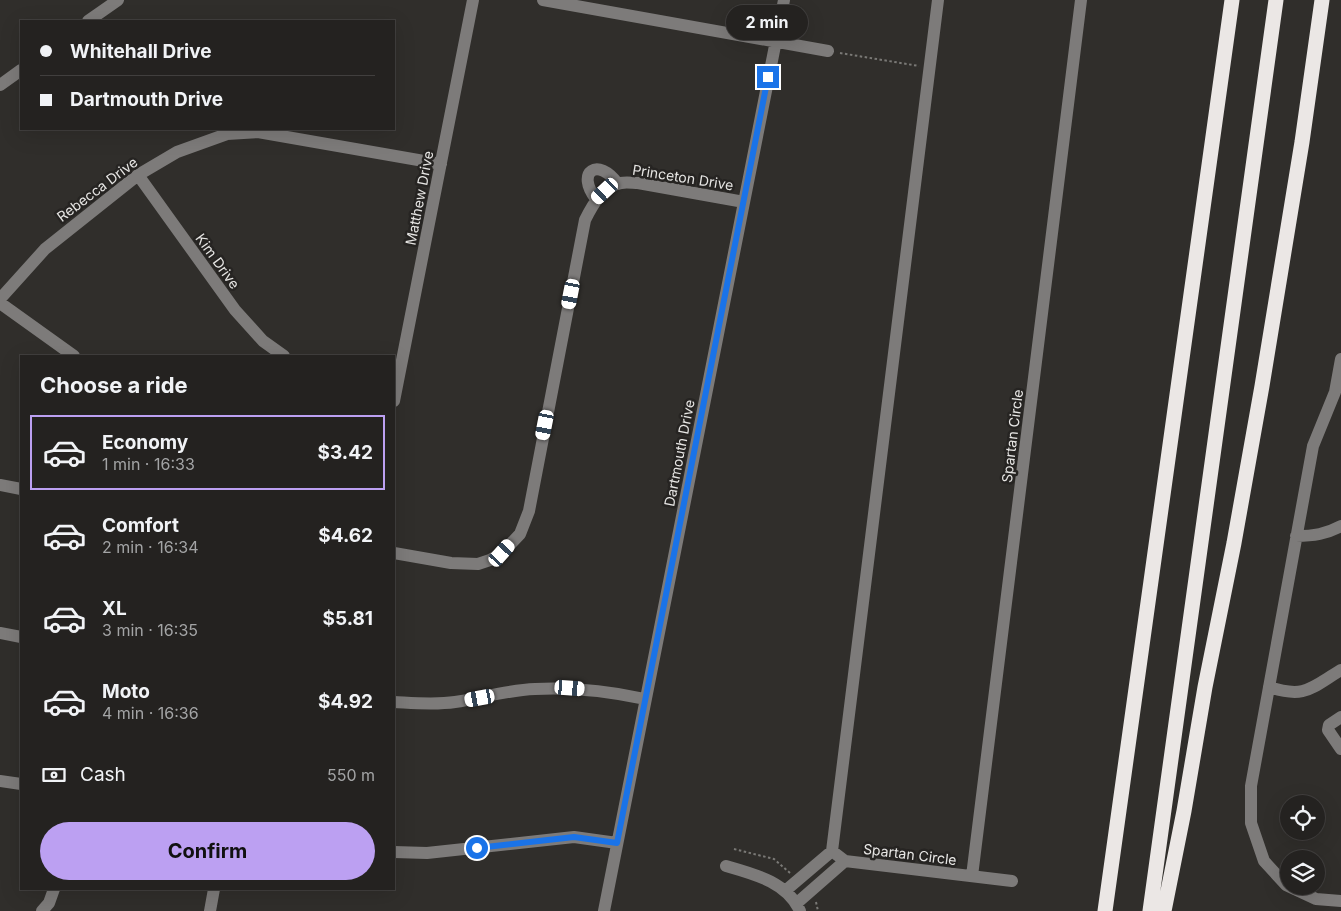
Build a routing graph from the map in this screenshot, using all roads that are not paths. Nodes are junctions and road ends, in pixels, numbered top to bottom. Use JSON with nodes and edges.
{"nodes":[{"id":1,"x":118,"y":0,"type":"edge"},
{"id":2,"x":473,"y":0,"type":"edge"},
{"id":3,"x":543,"y":0,"type":"edge"},
{"id":4,"x":784,"y":0,"type":"edge"},
{"id":5,"x":938,"y":0,"type":"edge"},
{"id":6,"x":1081,"y":0,"type":"edge"},
{"id":7,"x":1232,"y":0,"type":"edge"},
{"id":8,"x":1276,"y":0,"type":"edge"},
{"id":9,"x":1322,"y":0,"type":"edge"},
{"id":10,"x":89,"y":20,"type":"edge"},
{"id":11,"x":776,"y":42,"type":"junction"},
{"id":12,"x":828,"y":51,"type":"road end"},
{"id":13,"x":20,"y":71,"type":"edge"},
{"id":14,"x":0,"y":85,"type":"edge"},
{"id":15,"x":440,"y":164,"type":"junction"},
{"id":16,"x":138,"y":175,"type":"junction"},
{"id":17,"x":618,"y":184,"type":"junction"},
{"id":18,"x":596,"y":199,"type":"junction"},
{"id":19,"x":744,"y":202,"type":"junction"},
{"id":20,"x":0,"y":301,"type":"edge"},
{"id":21,"x":73,"y":355,"type":"edge"},
{"id":22,"x":283,"y":355,"type":"edge"},
{"id":23,"x":1341,"y":359,"type":"edge"},
{"id":24,"x":395,"y":394,"type":"edge"},
{"id":25,"x":0,"y":485,"type":"edge"},
{"id":26,"x":20,"y":489,"type":"edge"},
{"id":27,"x":1341,"y":526,"type":"edge"},
{"id":28,"x":1296,"y":536,"type":"junction"},
{"id":29,"x":395,"y":553,"type":"edge"},
{"id":30,"x":0,"y":633,"type":"edge"},
{"id":31,"x":20,"y":637,"type":"edge"},
{"id":32,"x":1341,"y":670,"type":"edge"},
{"id":33,"x":1269,"y":687,"type":"junction"},
{"id":34,"x":645,"y":699,"type":"junction"},
{"id":35,"x":395,"y":702,"type":"edge"},
{"id":36,"x":1341,"y":717,"type":"edge"},
{"id":37,"x":1341,"y":749,"type":"edge"},
{"id":38,"x":0,"y":781,"type":"edge"},
{"id":39,"x":20,"y":784,"type":"edge"},
{"id":40,"x":617,"y":843,"type":"junction"},
{"id":41,"x":832,"y":851,"type":"junction"},
{"id":42,"x":395,"y":852,"type":"edge"},
{"id":43,"x":845,"y":861,"type":"junction"},
{"id":44,"x":726,"y":866,"type":"dead end"},
{"id":45,"x":972,"y":876,"type":"junction"},
{"id":46,"x":1012,"y":881,"type":"dead end"},
{"id":47,"x":54,"y":890,"type":"edge"},
{"id":48,"x":214,"y":890,"type":"edge"},
{"id":49,"x":785,"y":890,"type":"junction"},
{"id":50,"x":1341,"y":901,"type":"edge"},
{"id":51,"x":799,"y":907,"type":"edge"},
{"id":52,"x":44,"y":910,"type":"edge"},
{"id":53,"x":210,"y":911,"type":"edge"},
{"id":54,"x":604,"y":911,"type":"edge"},
{"id":55,"x":1105,"y":911,"type":"edge"},
{"id":56,"x":1150,"y":911,"type":"edge"},
{"id":57,"x":1164,"y":911,"type":"edge"}],
"edges":[{"from":1,"to":10,"type":"street"},
{"from":2,"to":15,"type":"street","name":"Matthew Drive"},
{"from":3,"to":11,"type":"street"},
{"from":4,"to":11,"type":"street","name":"Dartmouth Drive"},
{"from":5,"to":41,"type":"street"},
{"from":6,"to":45,"type":"street","name":"Spartan Circle"},
{"from":7,"to":55,"type":"highway"},
{"from":8,"to":56,"type":"highway"},
{"from":9,"to":57,"type":"highway"},
{"from":11,"to":12,"type":"street"},
{"from":11,"to":19,"type":"street","name":"Dartmouth Drive"},
{"from":13,"to":14,"type":"street"},
{"from":15,"to":16,"type":"street","name":"Rebecca Drive"},
{"from":15,"to":24,"type":"street","name":"Matthew Drive"},
{"from":16,"to":20,"type":"street","name":"Rebecca Drive"},
{"from":16,"to":22,"type":"street","name":"Kim Drive"},
{"from":17,"to":18,"type":"street","name":"Princeton Drive"},
{"from":17,"to":18,"type":"street","name":"Princeton Drive"},
{"from":17,"to":19,"type":"street","name":"Princeton Drive"},
{"from":18,"to":29,"type":"street","name":"Princeton Drive"},
{"from":19,"to":34,"type":"street","name":"Dartmouth Drive"},
{"from":20,"to":21,"type":"street"},
{"from":23,"to":28,"type":"street"},
{"from":25,"to":26,"type":"street"},
{"from":27,"to":28,"type":"street"},
{"from":28,"to":33,"type":"street"},
{"from":30,"to":31,"type":"street"},
{"from":32,"to":33,"type":"street"},
{"from":33,"to":50,"type":"street"},
{"from":34,"to":35,"type":"street"},
{"from":34,"to":40,"type":"street","name":"Dartmouth Drive"},
{"from":36,"to":37,"type":"street"},
{"from":38,"to":39,"type":"street"},
{"from":40,"to":42,"type":"street"},
{"from":40,"to":54,"type":"street","name":"Dartmouth Drive"},
{"from":41,"to":43,"type":"street","name":"Spartan Circle"},
{"from":41,"to":49,"type":"street"},
{"from":43,"to":45,"type":"street","name":"Spartan Circle"},
{"from":43,"to":51,"type":"street","name":"Spartan Circle"},
{"from":44,"to":49,"type":"street"},
{"from":45,"to":46,"type":"street","name":"Spartan Circle"},
{"from":47,"to":52,"type":"street"},
{"from":48,"to":53,"type":"street"},
{"from":49,"to":51,"type":"street"}]}
